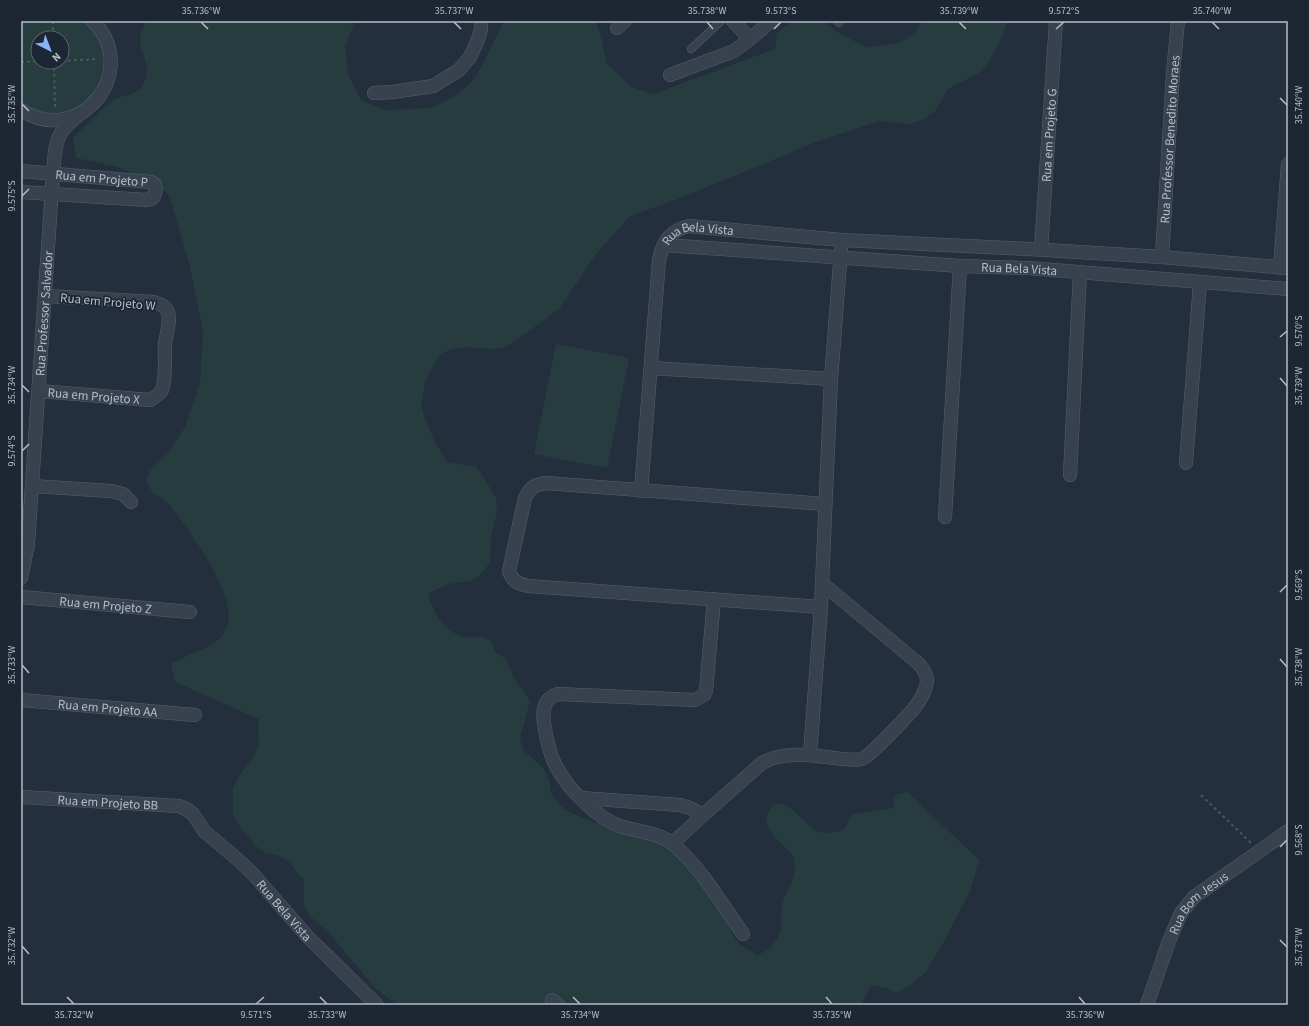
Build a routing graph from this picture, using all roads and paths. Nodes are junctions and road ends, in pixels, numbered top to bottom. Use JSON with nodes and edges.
{"nodes":[{"id":1,"x":93,"y":21,"type":"edge"},
{"id":2,"x":481,"y":21,"type":"edge"},
{"id":3,"x":721,"y":21,"type":"edge"},
{"id":4,"x":733,"y":21,"type":"edge"},
{"id":5,"x":1056,"y":21,"type":"edge"},
{"id":6,"x":1178,"y":21,"type":"edge"},
{"id":7,"x":765,"y":23,"type":"edge"},
{"id":8,"x":750,"y":39,"type":"junction"},
{"id":9,"x":691,"y":49,"type":"dead end"},
{"id":10,"x":111,"y":58,"type":"junction"},
{"id":11,"x":70,"y":61,"type":"edge"},
{"id":12,"x":54,"y":70,"type":"edge"},
{"id":13,"x":670,"y":75,"type":"dead end"},
{"id":14,"x":374,"y":93,"type":"dead end"},
{"id":15,"x":21,"y":110,"type":"edge"},
{"id":16,"x":80,"y":113,"type":"junction"},
{"id":17,"x":36,"y":118,"type":"junction"},
{"id":18,"x":55,"y":120,"type":"junction"},
{"id":19,"x":56,"y":143,"type":"junction"},
{"id":20,"x":1288,"y":164,"type":"edge"},
{"id":21,"x":21,"y":170,"type":"edge"},
{"id":22,"x":53,"y":173,"type":"junction"},
{"id":23,"x":21,"y":192,"type":"edge"},
{"id":24,"x":52,"y":195,"type":"junction"},
{"id":25,"x":842,"y":240,"type":"junction"},
{"id":26,"x":664,"y":245,"type":"junction"},
{"id":27,"x":1035,"y":249,"type":"junction"},
{"id":28,"x":1162,"y":257,"type":"junction"},
{"id":29,"x":840,"y":258,"type":"junction"},
{"id":30,"x":960,"y":266,"type":"junction"},
{"id":31,"x":1264,"y":267,"type":"junction"},
{"id":32,"x":1028,"y":268,"type":"junction"},
{"id":33,"x":1284,"y":268,"type":"edge"},
{"id":34,"x":1080,"y":272,"type":"junction"},
{"id":35,"x":1200,"y":283,"type":"junction"},
{"id":36,"x":1263,"y":288,"type":"junction"},
{"id":37,"x":1288,"y":290,"type":"edge"},
{"id":38,"x":46,"y":296,"type":"junction"},
{"id":39,"x":651,"y":368,"type":"junction"},
{"id":40,"x":831,"y":379,"type":"junction"},
{"id":41,"x":164,"y":384,"type":"joint"},
{"id":42,"x":39,"y":391,"type":"junction"},
{"id":43,"x":1186,"y":463,"type":"dead end"},
{"id":44,"x":1070,"y":475,"type":"dead end"},
{"id":45,"x":32,"y":486,"type":"junction"},
{"id":46,"x":641,"y":491,"type":"junction"},
{"id":47,"x":131,"y":502,"type":"dead end"},
{"id":48,"x":825,"y":504,"type":"junction"},
{"id":49,"x":945,"y":517,"type":"dead end"},
{"id":50,"x":21,"y":578,"type":"edge"},
{"id":51,"x":822,"y":583,"type":"junction"},
{"id":52,"x":21,"y":596,"type":"edge"},
{"id":53,"x":714,"y":599,"type":"junction"},
{"id":54,"x":821,"y":607,"type":"junction"},
{"id":55,"x":190,"y":612,"type":"dead end"},
{"id":56,"x":21,"y":700,"type":"edge"},
{"id":57,"x":195,"y":715,"type":"dead end"},
{"id":58,"x":810,"y":755,"type":"junction"},
{"id":59,"x":1201,"y":795,"type":"dead end"},
{"id":60,"x":21,"y":797,"type":"edge"},
{"id":61,"x":581,"y":798,"type":"junction"},
{"id":62,"x":193,"y":814,"type":"joint"},
{"id":63,"x":703,"y":815,"type":"junction"},
{"id":64,"x":1288,"y":831,"type":"edge"},
{"id":65,"x":673,"y":843,"type":"junction"},
{"id":66,"x":1259,"y":851,"type":"junction"},
{"id":67,"x":743,"y":934,"type":"dead end"},
{"id":68,"x":377,"y":1005,"type":"edge"},
{"id":69,"x":1147,"y":1005,"type":"edge"}],
"edges":[{"from":1,"to":10,"type":"street"},
{"from":2,"to":14,"type":"street"},
{"from":3,"to":9,"type":"lane"},
{"from":4,"to":8,"type":"street"},
{"from":5,"to":27,"type":"street","name":"Rua em Projeto G"},
{"from":6,"to":28,"type":"street","name":"Rua Professor Benedito Moraes"},
{"from":7,"to":8,"type":"street"},
{"from":8,"to":13,"type":"street"},
{"from":10,"to":11,"type":"path"},
{"from":10,"to":16,"type":"street","name":"Rua Professor Salvador"},
{"from":12,"to":18,"type":"path"},
{"from":15,"to":17,"type":"street"},
{"from":16,"to":18,"type":"street"},
{"from":16,"to":19,"type":"street","name":"Rua Professor Salvador"},
{"from":17,"to":18,"type":"street"},
{"from":17,"to":19,"type":"street"},
{"from":19,"to":22,"type":"street","name":"Rua Professor Salvador"},
{"from":20,"to":33,"type":"street"},
{"from":21,"to":22,"type":"street","name":"Rua em Projeto P"},
{"from":22,"to":24,"type":"street","name":"Rua Professor Salvador"},
{"from":22,"to":24,"type":"street","name":"Rua em Projeto P"},
{"from":23,"to":24,"type":"street","name":"Rua em Projeto P"},
{"from":24,"to":38,"type":"street","name":"Rua Professor Salvador"},
{"from":25,"to":26,"type":"street","name":"Rua Bela Vista"},
{"from":25,"to":27,"type":"street","name":"Rua Bela Vista"},
{"from":25,"to":29,"type":"street"},
{"from":26,"to":29,"type":"street","name":"Rua Bela Vista"},
{"from":26,"to":39,"type":"street"},
{"from":27,"to":28,"type":"street","name":"Rua Bela Vista"},
{"from":27,"to":32,"type":"street","name":"Rua em Projeto G"},
{"from":28,"to":31,"type":"street","name":"Rua Bela Vista"},
{"from":29,"to":30,"type":"street","name":"Rua Bela Vista"},
{"from":29,"to":40,"type":"street"},
{"from":30,"to":32,"type":"street","name":"Rua Bela Vista"},
{"from":30,"to":49,"type":"street"},
{"from":31,"to":33,"type":"street","name":"Rua Bela Vista"},
{"from":31,"to":36,"type":"street"},
{"from":32,"to":34,"type":"street","name":"Rua Bela Vista"},
{"from":34,"to":35,"type":"street","name":"Rua Bela Vista"},
{"from":34,"to":44,"type":"street"},
{"from":35,"to":36,"type":"street","name":"Rua Bela Vista"},
{"from":35,"to":43,"type":"street"},
{"from":36,"to":37,"type":"street","name":"Rua Bela Vista"},
{"from":38,"to":41,"type":"street","name":"Rua em Projeto W"},
{"from":38,"to":42,"type":"street","name":"Rua Professor Salvador"},
{"from":39,"to":40,"type":"street"},
{"from":39,"to":46,"type":"street"},
{"from":40,"to":48,"type":"street"},
{"from":41,"to":42,"type":"street","name":"Rua em Projeto X"},
{"from":42,"to":45,"type":"street","name":"Rua Professor Salvador"},
{"from":45,"to":47,"type":"street"},
{"from":45,"to":50,"type":"street","name":"Rua Professor Salvador"},
{"from":46,"to":48,"type":"street"},
{"from":46,"to":53,"type":"street"},
{"from":48,"to":51,"type":"street"},
{"from":51,"to":54,"type":"street"},
{"from":51,"to":58,"type":"street"},
{"from":52,"to":55,"type":"street","name":"Rua em Projeto Z"},
{"from":53,"to":54,"type":"street"},
{"from":53,"to":61,"type":"street"},
{"from":54,"to":58,"type":"street"},
{"from":56,"to":57,"type":"street","name":"Rua em Projeto AA"},
{"from":58,"to":63,"type":"street"},
{"from":59,"to":66,"type":"path"},
{"from":60,"to":62,"type":"street","name":"Rua em Projeto BB"},
{"from":61,"to":63,"type":"street"},
{"from":61,"to":65,"type":"street"},
{"from":62,"to":68,"type":"street","name":"Rua Bela Vista"},
{"from":63,"to":65,"type":"street"},
{"from":64,"to":66,"type":"street","name":"Rua Bom Jesus"},
{"from":65,"to":67,"type":"street"},
{"from":66,"to":69,"type":"street","name":"Rua Bom Jesus"}]}
